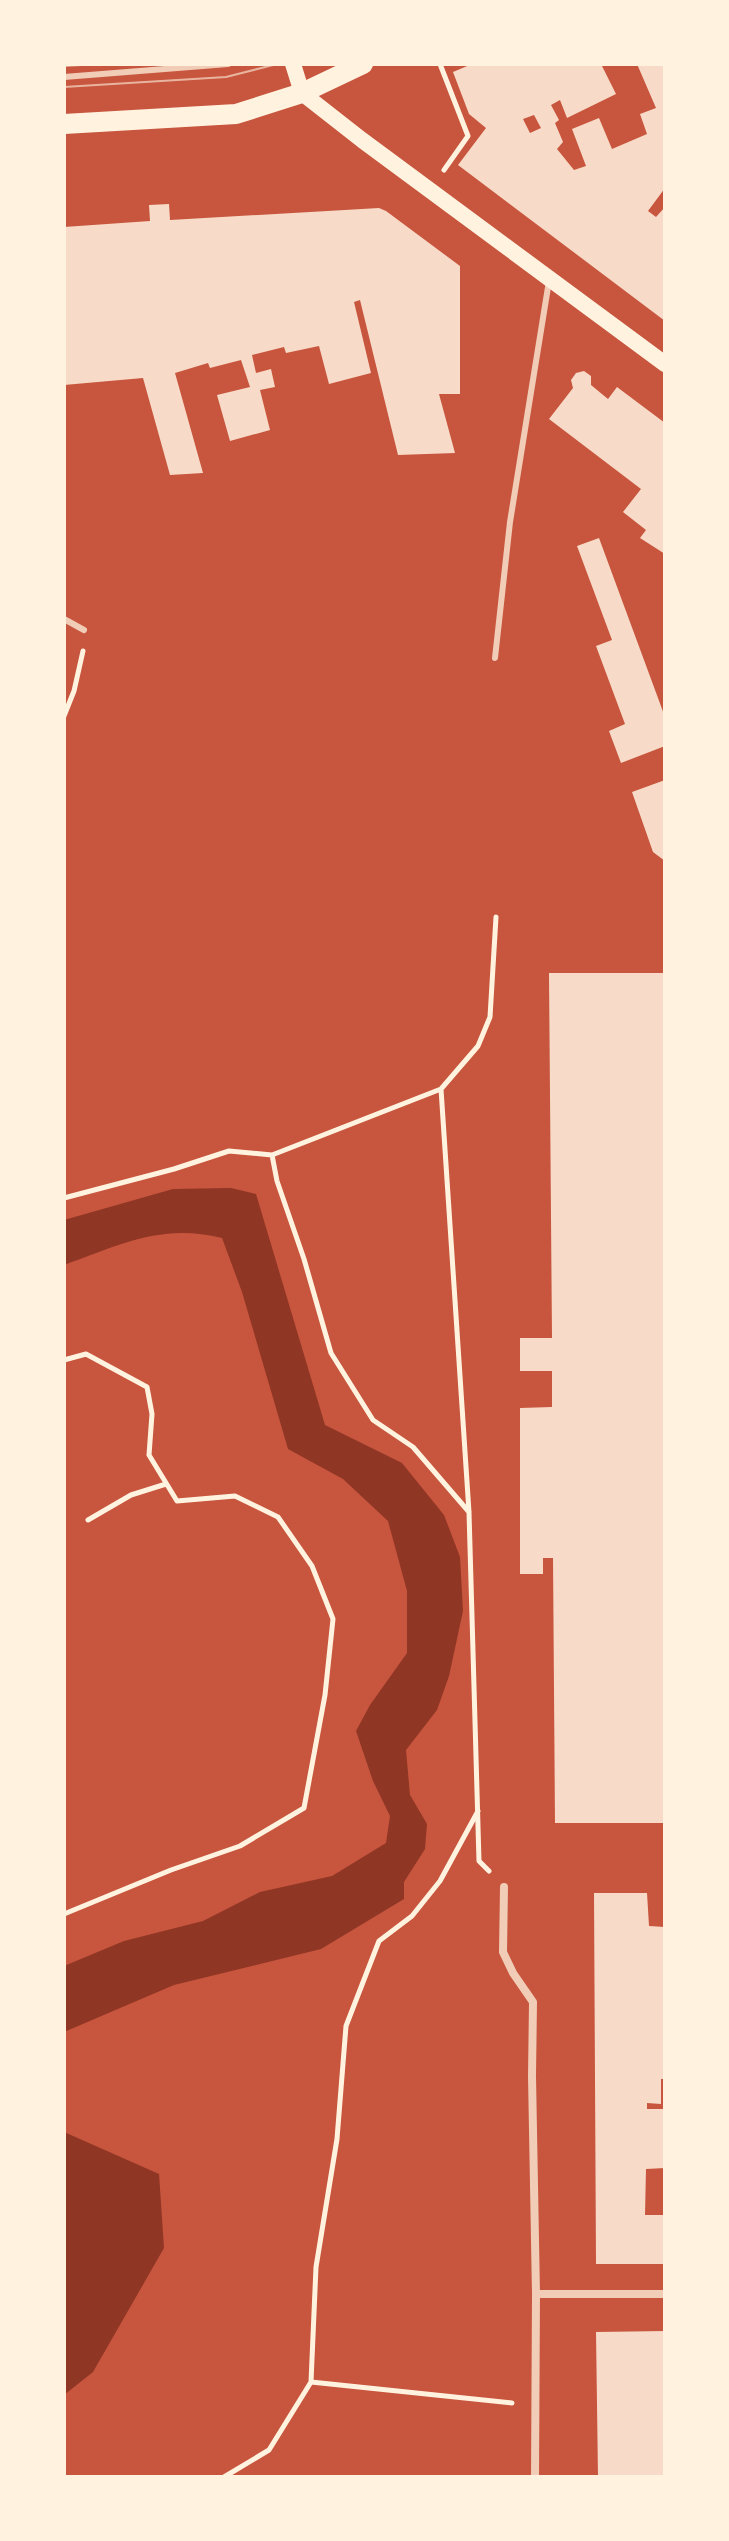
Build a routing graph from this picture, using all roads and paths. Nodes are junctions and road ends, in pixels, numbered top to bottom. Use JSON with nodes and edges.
{"nodes":[{"id":1,"x":228,"y":64,"type":"edge"},
{"id":2,"x":293,"y":64,"type":"edge"},
{"id":3,"x":363,"y":64,"type":"edge"},
{"id":4,"x":440,"y":64,"type":"edge"},
{"id":5,"x":64,"y":77,"type":"edge"},
{"id":6,"x":302,"y":93,"type":"junction"},
{"id":7,"x":64,"y":124,"type":"edge"},
{"id":8,"x":429,"y":189,"type":"junction"},
{"id":9,"x":550,"y":277,"type":"junction"},
{"id":10,"x":665,"y":364,"type":"edge"},
{"id":11,"x":64,"y":619,"type":"edge"},
{"id":12,"x":84,"y":630,"type":"joint"},
{"id":13,"x":495,"y":658,"type":"dead end"},
{"id":14,"x":64,"y":716,"type":"edge"},
{"id":15,"x":496,"y":917,"type":"dead end"},
{"id":16,"x":441,"y":1089,"type":"junction"},
{"id":17,"x":272,"y":1155,"type":"junction"},
{"id":18,"x":64,"y":1198,"type":"edge"},
{"id":19,"x":64,"y":1360,"type":"edge"},
{"id":20,"x":166,"y":1484,"type":"junction"},
{"id":21,"x":469,"y":1512,"type":"junction"},
{"id":22,"x":88,"y":1520,"type":"dead end"},
{"id":23,"x":479,"y":1809,"type":"junction"},
{"id":24,"x":479,"y":1861,"type":"dead end"},
{"id":25,"x":504,"y":1887,"type":"dead end"},
{"id":26,"x":64,"y":1914,"type":"edge"},
{"id":27,"x":536,"y":2294,"type":"junction"},
{"id":28,"x":665,"y":2294,"type":"edge"},
{"id":29,"x":311,"y":2382,"type":"junction"},
{"id":30,"x":536,"y":2405,"type":"junction"},
{"id":31,"x":224,"y":2477,"type":"edge"},
{"id":32,"x":535,"y":2477,"type":"edge"}],
"edges":[{"from":1,"to":5,"type":"lane"},
{"from":2,"to":6,"type":"main road"},
{"from":3,"to":6,"type":"main road"},
{"from":4,"to":8,"type":"path"},
{"from":6,"to":7,"type":"main road"},
{"from":6,"to":8,"type":"main road"},
{"from":8,"to":9,"type":"main road"},
{"from":9,"to":10,"type":"main road"},
{"from":9,"to":13,"type":"lane"},
{"from":11,"to":12,"type":"lane"},
{"from":12,"to":14,"type":"path"},
{"from":15,"to":16,"type":"path"},
{"from":16,"to":17,"type":"path"},
{"from":16,"to":21,"type":"path"},
{"from":17,"to":18,"type":"path"},
{"from":17,"to":21,"type":"path"},
{"from":19,"to":20,"type":"path"},
{"from":20,"to":22,"type":"path"},
{"from":20,"to":26,"type":"path"},
{"from":21,"to":23,"type":"path"},
{"from":23,"to":24,"type":"path"},
{"from":23,"to":29,"type":"path"},
{"from":25,"to":27,"type":"street"},
{"from":27,"to":28,"type":"street"},
{"from":27,"to":30,"type":"street"},
{"from":29,"to":30,"type":"path"},
{"from":29,"to":31,"type":"path"},
{"from":30,"to":32,"type":"street"}]}
